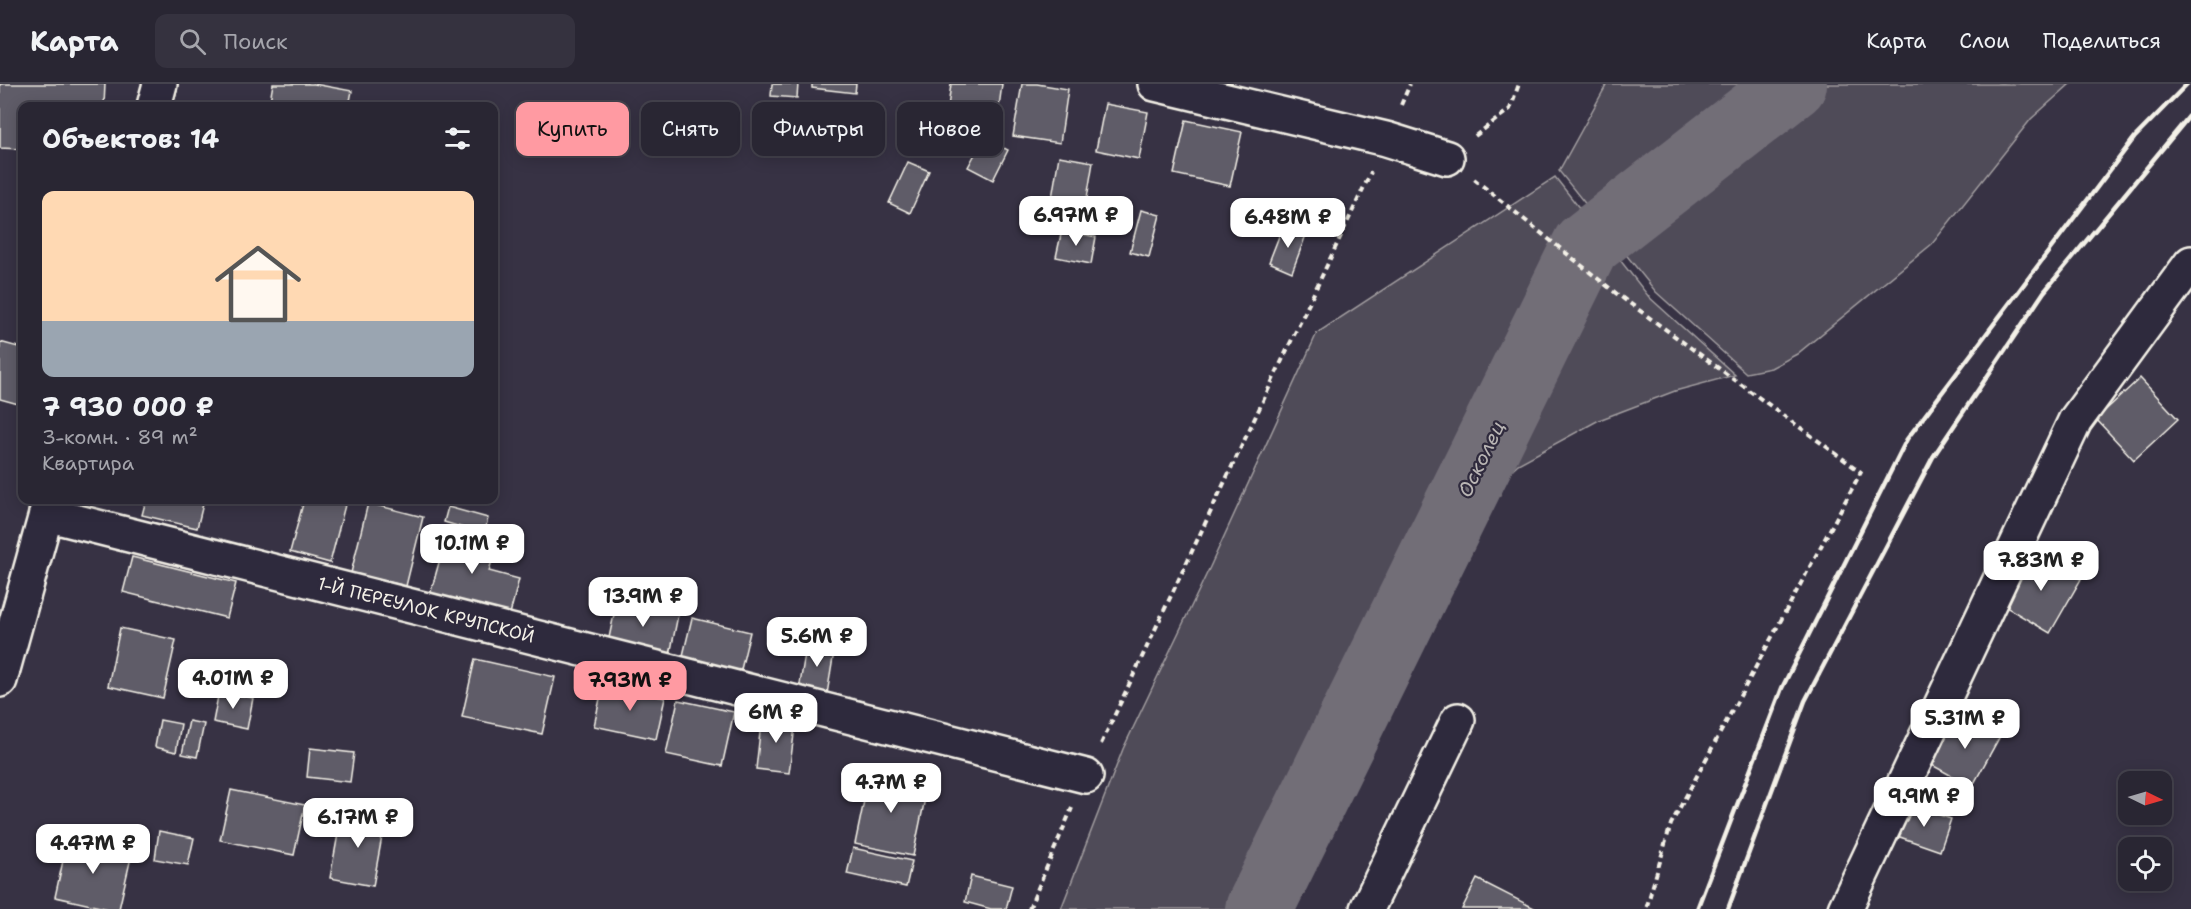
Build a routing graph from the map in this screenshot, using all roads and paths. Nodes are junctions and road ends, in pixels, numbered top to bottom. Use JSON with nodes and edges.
{"nodes":[{"id":1,"x":160,"y":84,"type":"edge"},
{"id":2,"x":1155,"y":84,"type":"edge"},
{"id":3,"x":1410,"y":84,"type":"edge"},
{"id":4,"x":1519,"y":84,"type":"edge"},
{"id":5,"x":155,"y":102,"type":"edge"},
{"id":6,"x":1386,"y":140,"type":"junction"},
{"id":7,"x":1447,"y":158,"type":"junction"},
{"id":8,"x":2191,"y":262,"type":"edge"},
{"id":9,"x":48,"y":507,"type":"edge"},
{"id":10,"x":0,"y":680,"type":"edge"},
{"id":11,"x":1458,"y":720,"type":"dead end"},
{"id":12,"x":1086,"y":777,"type":"junction"},
{"id":13,"x":1029,"y":909,"type":"edge"},
{"id":14,"x":1367,"y":909,"type":"edge"},
{"id":15,"x":1646,"y":909,"type":"edge"},
{"id":16,"x":1845,"y":909,"type":"edge"}],
"edges":[{"from":1,"to":5,"type":"street"},
{"from":2,"to":6,"type":"street"},
{"from":3,"to":6,"type":"path"},
{"from":4,"to":7,"type":"path"},
{"from":6,"to":7,"type":"street"},
{"from":6,"to":12,"type":"path"},
{"from":7,"to":15,"type":"path"},
{"from":8,"to":16,"type":"street"},
{"from":9,"to":10,"type":"street"},
{"from":9,"to":12,"type":"street","name":"1-Й ПЕРЕУЛОК КРУПСКОЙ"},
{"from":11,"to":14,"type":"street"},
{"from":12,"to":13,"type":"path"}]}
